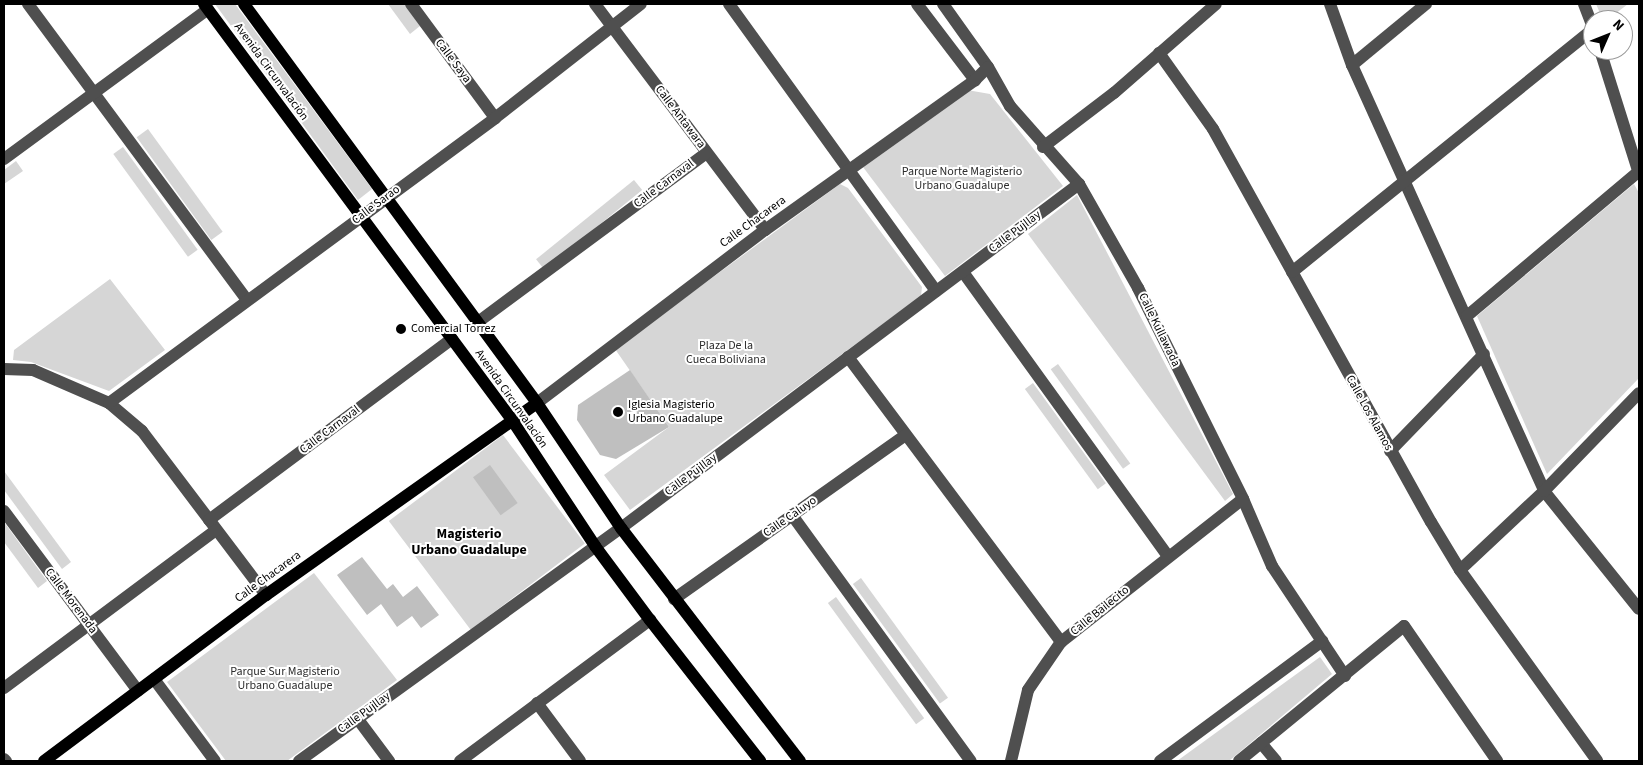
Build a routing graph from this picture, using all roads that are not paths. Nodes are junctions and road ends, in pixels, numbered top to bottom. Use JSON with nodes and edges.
{"nodes":[{"id":1,"x":28,"y":4,"type":"edge"},
{"id":2,"x":244,"y":4,"type":"edge"},
{"id":3,"x":411,"y":4,"type":"edge"},
{"id":4,"x":596,"y":4,"type":"edge"},
{"id":5,"x":641,"y":4,"type":"edge"},
{"id":6,"x":728,"y":4,"type":"edge"},
{"id":7,"x":917,"y":4,"type":"edge"},
{"id":8,"x":943,"y":4,"type":"edge"},
{"id":9,"x":1216,"y":4,"type":"edge"},
{"id":10,"x":1330,"y":4,"type":"edge"},
{"id":11,"x":1426,"y":4,"type":"edge"},
{"id":12,"x":206,"y":6,"type":"edge"},
{"id":13,"x":612,"y":26,"type":"junction"},
{"id":14,"x":1583,"y":36,"type":"edge"},
{"id":15,"x":1159,"y":53,"type":"junction"},
{"id":16,"x":1603,"y":60,"type":"edge"},
{"id":17,"x":1352,"y":65,"type":"junction"},
{"id":18,"x":988,"y":67,"type":"junction"},
{"id":19,"x":974,"y":80,"type":"junction"},
{"id":20,"x":94,"y":93,"type":"junction"},
{"id":21,"x":495,"y":118,"type":"junction"},
{"id":22,"x":1043,"y":147,"type":"junction"},
{"id":23,"x":706,"y":152,"type":"junction"},
{"id":24,"x":4,"y":159,"type":"edge"},
{"id":25,"x":849,"y":171,"type":"junction"},
{"id":26,"x":1639,"y":172,"type":"edge"},
{"id":27,"x":1403,"y":180,"type":"junction"},
{"id":28,"x":1079,"y":184,"type":"junction"},
{"id":29,"x":386,"y":196,"type":"junction"},
{"id":30,"x":361,"y":216,"type":"junction"},
{"id":31,"x":765,"y":230,"type":"junction"},
{"id":32,"x":963,"y":272,"type":"junction"},
{"id":33,"x":1292,"y":272,"type":"junction"},
{"id":34,"x":936,"y":291,"type":"junction"},
{"id":35,"x":248,"y":300,"type":"junction"},
{"id":36,"x":1467,"y":316,"type":"junction"},
{"id":37,"x":478,"y":322,"type":"junction"},
{"id":38,"x":452,"y":340,"type":"junction"},
{"id":39,"x":1484,"y":354,"type":"junction"},
{"id":40,"x":848,"y":357,"type":"junction"},
{"id":41,"x":4,"y":369,"type":"edge"},
{"id":42,"x":1638,"y":398,"type":"edge"},
{"id":43,"x":109,"y":403,"type":"junction"},
{"id":44,"x":537,"y":403,"type":"junction"},
{"id":45,"x":512,"y":420,"type":"junction"},
{"id":46,"x":906,"y":435,"type":"junction"},
{"id":47,"x":1390,"y":451,"type":"junction"},
{"id":48,"x":1544,"y":491,"type":"junction"},
{"id":49,"x":1243,"y":499,"type":"junction"},
{"id":50,"x":4,"y":511,"type":"edge"},
{"id":51,"x":792,"y":515,"type":"junction"},
{"id":52,"x":212,"y":525,"type":"junction"},
{"id":53,"x":622,"y":528,"type":"junction"},
{"id":54,"x":595,"y":546,"type":"junction"},
{"id":55,"x":1168,"y":556,"type":"junction"},
{"id":56,"x":1460,"y":570,"type":"junction"},
{"id":57,"x":266,"y":595,"type":"junction"},
{"id":58,"x":674,"y":599,"type":"junction"},
{"id":59,"x":1639,"y":609,"type":"edge"},
{"id":60,"x":650,"y":620,"type":"junction"},
{"id":61,"x":89,"y":624,"type":"junction"},
{"id":62,"x":1061,"y":642,"type":"junction"},
{"id":63,"x":1322,"y":642,"type":"junction"},
{"id":64,"x":1345,"y":676,"type":"junction"},
{"id":65,"x":154,"y":679,"type":"junction"},
{"id":66,"x":4,"y":688,"type":"edge"},
{"id":67,"x":138,"y":691,"type":"junction"},
{"id":68,"x":537,"y":703,"type":"junction"},
{"id":69,"x":357,"y":718,"type":"junction"},
{"id":70,"x":1261,"y":743,"type":"junction"},
{"id":71,"x":1491,"y":759,"type":"edge"},
{"id":72,"x":44,"y":761,"type":"edge"},
{"id":73,"x":215,"y":761,"type":"edge"},
{"id":74,"x":300,"y":761,"type":"edge"},
{"id":75,"x":389,"y":761,"type":"edge"},
{"id":76,"x":460,"y":761,"type":"edge"},
{"id":77,"x":580,"y":761,"type":"edge"},
{"id":78,"x":760,"y":761,"type":"edge"},
{"id":79,"x":800,"y":761,"type":"edge"},
{"id":80,"x":971,"y":761,"type":"edge"},
{"id":81,"x":1011,"y":761,"type":"edge"},
{"id":82,"x":1160,"y":761,"type":"edge"},
{"id":83,"x":1240,"y":761,"type":"edge"},
{"id":84,"x":1276,"y":761,"type":"edge"},
{"id":85,"x":1597,"y":761,"type":"edge"}],
"edges":[{"from":1,"to":20,"type":"street"},
{"from":2,"to":29,"type":"main road","name":"Avenida Circunvalación"},
{"from":3,"to":21,"type":"street","name":"Calle Saya"},
{"from":4,"to":13,"type":"street","name":"Calle Antawara"},
{"from":5,"to":13,"type":"street","name":"Calle Sarao"},
{"from":6,"to":25,"type":"street"},
{"from":7,"to":19,"type":"street"},
{"from":8,"to":18,"type":"street","name":"Calle Kullawada"},
{"from":9,"to":15,"type":"street"},
{"from":10,"to":17,"type":"street"},
{"from":11,"to":17,"type":"street"},
{"from":12,"to":20,"type":"street"},
{"from":12,"to":30,"type":"main road","name":"Avenida Circunvalación"},
{"from":13,"to":21,"type":"street","name":"Calle Sarao"},
{"from":13,"to":23,"type":"street","name":"Calle Antawara"},
{"from":14,"to":27,"type":"street"},
{"from":15,"to":22,"type":"street"},
{"from":15,"to":33,"type":"street","name":"Calle Los Alamos"},
{"from":16,"to":26,"type":"street"},
{"from":17,"to":27,"type":"street"},
{"from":18,"to":19,"type":"street","name":"Calle Chacarera"},
{"from":18,"to":22,"type":"street","name":"Calle Kullawada"},
{"from":19,"to":25,"type":"street","name":"Calle Chacarera"},
{"from":20,"to":24,"type":"street"},
{"from":20,"to":35,"type":"street"},
{"from":21,"to":29,"type":"street","name":"Calle Sarao"},
{"from":22,"to":28,"type":"street","name":"Calle Kullawada"},
{"from":23,"to":31,"type":"street","name":"Calle Antawara"},
{"from":23,"to":37,"type":"street","name":"Calle Carnaval"},
{"from":25,"to":31,"type":"street","name":"Calle Chacarera"},
{"from":25,"to":34,"type":"street"},
{"from":26,"to":36,"type":"street"},
{"from":27,"to":33,"type":"street"},
{"from":27,"to":36,"type":"street"},
{"from":28,"to":32,"type":"street","name":"Calle Pujllay"},
{"from":28,"to":49,"type":"street","name":"Calle Kullawada"},
{"from":29,"to":30,"type":"street","name":"Calle Sarao"},
{"from":29,"to":37,"type":"main road","name":"Avenida Circunvalación"},
{"from":30,"to":35,"type":"street","name":"Calle Sarao"},
{"from":30,"to":38,"type":"main road","name":"Avenida Circunvalación"},
{"from":31,"to":44,"type":"street","name":"Calle Chacarera"},
{"from":32,"to":34,"type":"street","name":"Calle Pujllay"},
{"from":32,"to":55,"type":"street"},
{"from":33,"to":47,"type":"street","name":"Calle Los Alamos"},
{"from":34,"to":40,"type":"street","name":"Calle Pujllay"},
{"from":35,"to":43,"type":"street","name":"Calle Sarao"},
{"from":36,"to":39,"type":"street"},
{"from":37,"to":44,"type":"main road","name":"Avenida Circunvalación"},
{"from":38,"to":45,"type":"main road","name":"Avenida Circunvalación"},
{"from":38,"to":52,"type":"street","name":"Calle Carnaval"},
{"from":39,"to":47,"type":"street"},
{"from":39,"to":48,"type":"street"},
{"from":40,"to":46,"type":"street"},
{"from":40,"to":53,"type":"street","name":"Calle Pujllay"},
{"from":41,"to":43,"type":"street"},
{"from":42,"to":48,"type":"street"},
{"from":43,"to":52,"type":"street"},
{"from":44,"to":45,"type":"main road","name":"Calle Chacarera"},
{"from":44,"to":53,"type":"main road","name":"Avenida Circunvalación"},
{"from":45,"to":54,"type":"main road","name":"Avenida Circunvalación"},
{"from":45,"to":57,"type":"main road","name":"Calle Chacarera"},
{"from":46,"to":51,"type":"street","name":"Calle Caluyo"},
{"from":46,"to":62,"type":"street"},
{"from":47,"to":56,"type":"street","name":"Calle Los Alamos"},
{"from":48,"to":56,"type":"street"},
{"from":48,"to":59,"type":"street"},
{"from":49,"to":55,"type":"street","name":"Calle Bailecito"},
{"from":49,"to":63,"type":"street","name":"Calle Kullawada"},
{"from":50,"to":61,"type":"street","name":"Calle Morenada"},
{"from":51,"to":58,"type":"street","name":"Calle Caluyo"},
{"from":51,"to":80,"type":"street"},
{"from":52,"to":57,"type":"street"},
{"from":52,"to":61,"type":"street","name":"Calle Carnaval"},
{"from":53,"to":54,"type":"street","name":"Calle Pujllay"},
{"from":53,"to":58,"type":"main road","name":"Avenida Circunvalación"},
{"from":54,"to":60,"type":"main road","name":"Avenida Circunvalación"},
{"from":54,"to":69,"type":"street","name":"Calle Pujllay"},
{"from":55,"to":62,"type":"street","name":"Calle Bailecito"},
{"from":56,"to":85,"type":"street","name":"Calle Los Alamos"},
{"from":57,"to":65,"type":"main road","name":"Calle Chacarera"},
{"from":58,"to":79,"type":"main road","name":"Avenida Circunvalación"},
{"from":60,"to":68,"type":"street"},
{"from":60,"to":78,"type":"main road","name":"Avenida Circunvalación"},
{"from":61,"to":66,"type":"street","name":"Calle Carnaval"},
{"from":61,"to":67,"type":"street","name":"Calle Morenada"},
{"from":62,"to":81,"type":"street","name":"Calle Bailecito"},
{"from":63,"to":64,"type":"street","name":"Calle Kullawada"},
{"from":63,"to":82,"type":"street"},
{"from":64,"to":70,"type":"street"},
{"from":64,"to":71,"type":"street"},
{"from":65,"to":67,"type":"main road","name":"Calle Chacarera"},
{"from":65,"to":73,"type":"street"},
{"from":67,"to":72,"type":"main road","name":"Calle Chacarera"},
{"from":68,"to":76,"type":"street"},
{"from":68,"to":77,"type":"street"},
{"from":69,"to":74,"type":"street","name":"Calle Pujllay"},
{"from":69,"to":75,"type":"street"},
{"from":70,"to":83,"type":"street"},
{"from":70,"to":84,"type":"street"}]}
